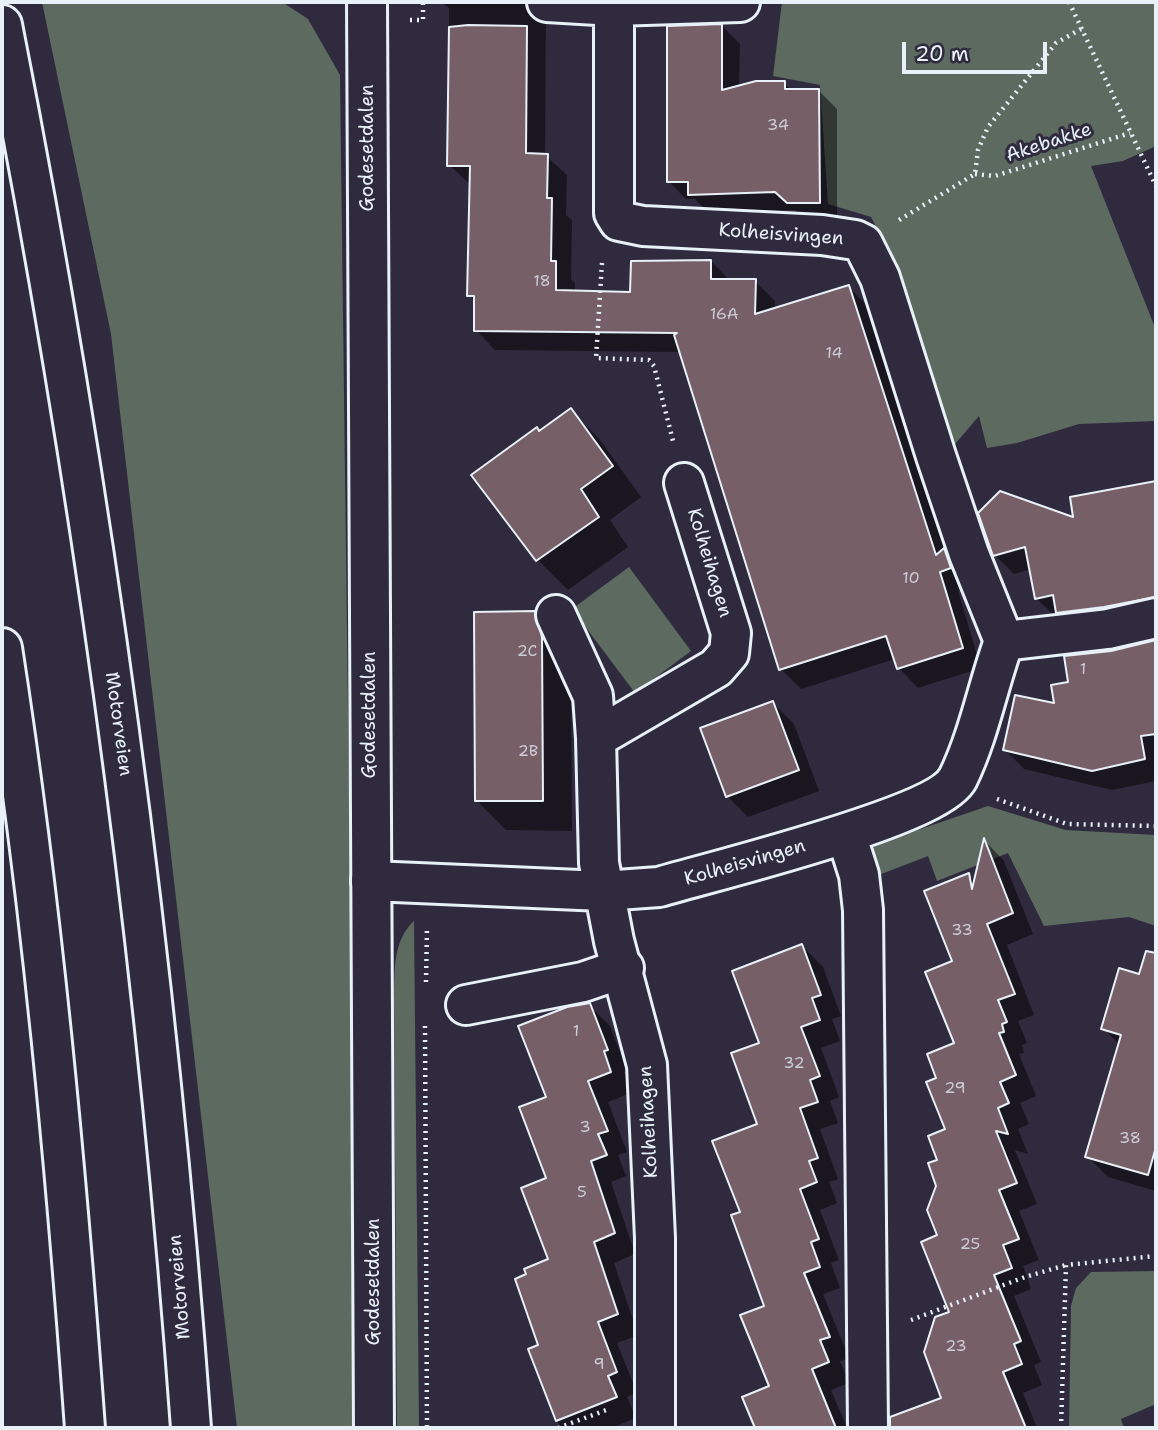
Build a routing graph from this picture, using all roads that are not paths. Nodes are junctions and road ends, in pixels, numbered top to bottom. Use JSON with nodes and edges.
{"nodes":[{"id":1,"x":547,"y":2,"type":"edge"},
{"id":2,"x":740,"y":2,"type":"edge"},
{"id":3,"x":614,"y":6,"type":"junction"},
{"id":4,"x":369,"y":7,"type":"edge"},
{"id":5,"x":2,"y":25,"type":"edge"},
{"id":6,"x":684,"y":483,"type":"road end"},
{"id":7,"x":556,"y":615,"type":"dead end"},
{"id":8,"x":1156,"y":618,"type":"edge"},
{"id":9,"x":1004,"y":641,"type":"junction"},
{"id":10,"x":2,"y":648,"type":"edge"},
{"id":11,"x":596,"y":738,"type":"junction"},
{"id":12,"x":846,"y":834,"type":"junction"},
{"id":13,"x":371,"y":881,"type":"junction"},
{"id":14,"x":603,"y":891,"type":"junction"},
{"id":15,"x":624,"y":968,"type":"junction"},
{"id":16,"x":466,"y":1005,"type":"dead end"},
{"id":17,"x":655,"y":1410,"type":"edge"},
{"id":18,"x":85,"y":1428,"type":"edge"},
{"id":19,"x":191,"y":1428,"type":"edge"},
{"id":20,"x":374,"y":1428,"type":"edge"},
{"id":21,"x":867,"y":1428,"type":"edge"}],
"edges":[{"from":1,"to":3,"type":"main road"},
{"from":2,"to":3,"type":"main road"},
{"from":3,"to":9,"type":"main road","name":"Kolheisvingen"},
{"from":4,"to":13,"type":"main road","name":"Godesetdalen"},
{"from":5,"to":19,"type":"main road","name":"Motorveien"},
{"from":6,"to":11,"type":"main road","name":"Kolheihagen"},
{"from":7,"to":11,"type":"main road","name":"Kolheihagen"},
{"from":8,"to":9,"type":"main road"},
{"from":9,"to":12,"type":"main road","name":"Kolheisvingen"},
{"from":10,"to":18,"type":"main road"},
{"from":11,"to":14,"type":"main road","name":"Kolheihagen"},
{"from":12,"to":14,"type":"main road","name":"Kolheisvingen"},
{"from":12,"to":21,"type":"main road"},
{"from":13,"to":14,"type":"main road","name":"Kolheisvingen"},
{"from":13,"to":20,"type":"main road","name":"Godesetdalen"},
{"from":14,"to":15,"type":"main road","name":"Kolheihagen"},
{"from":15,"to":16,"type":"main road"},
{"from":15,"to":17,"type":"main road","name":"Kolheihagen"}]}
